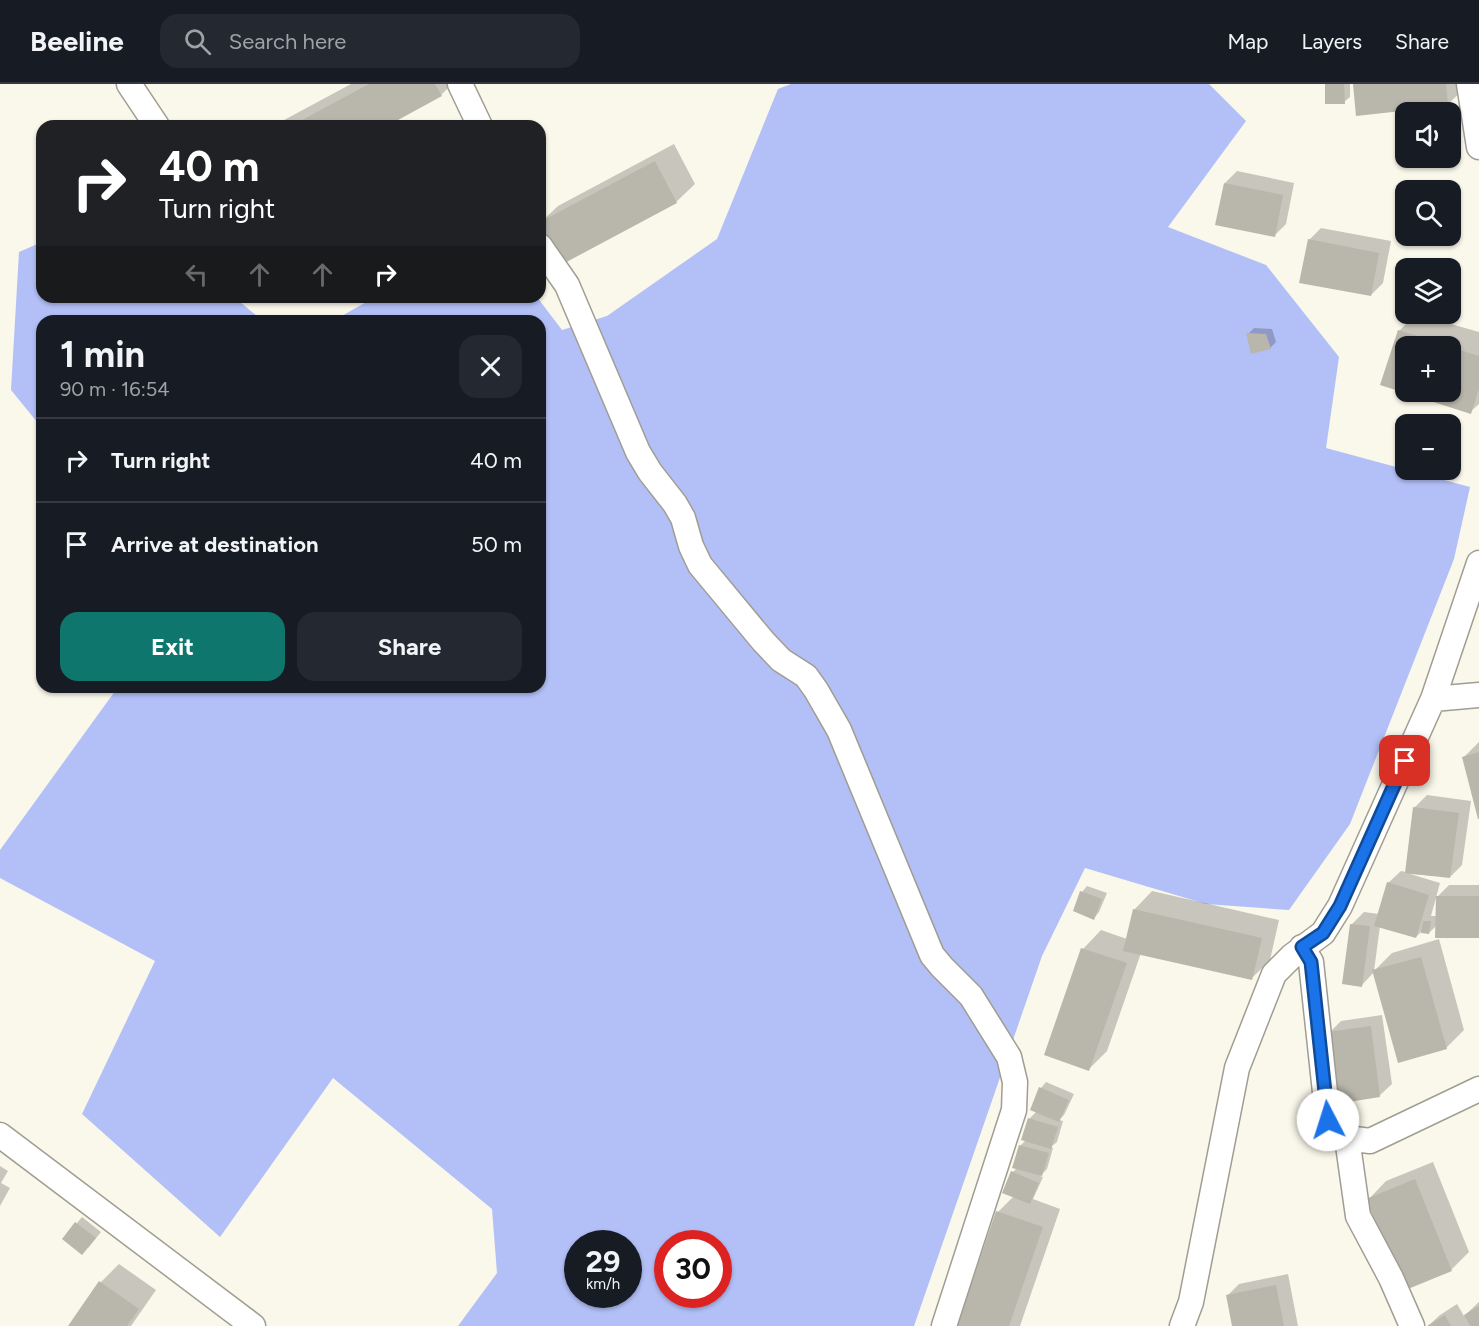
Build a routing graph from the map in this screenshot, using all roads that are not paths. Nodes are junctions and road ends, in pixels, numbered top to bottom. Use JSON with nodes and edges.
{"nodes":[{"id":1,"x":129,"y":84,"type":"edge"},
{"id":2,"x":460,"y":84,"type":"edge"},
{"id":3,"x":1469,"y":84,"type":"edge"},
{"id":4,"x":153,"y":120,"type":"edge"},
{"id":5,"x":477,"y":120,"type":"edge"},
{"id":6,"x":1479,"y":147,"type":"edge"},
{"id":7,"x":546,"y":255,"type":"edge"},
{"id":8,"x":1479,"y":563,"type":"edge"},
{"id":9,"x":1479,"y":695,"type":"edge"},
{"id":10,"x":1433,"y":699,"type":"junction"},
{"id":11,"x":1302,"y":947,"type":"junction"},
{"id":12,"x":1479,"y":1089,"type":"edge"},
{"id":13,"x":0,"y":1135,"type":"edge"},
{"id":14,"x":1347,"y":1138,"type":"junction"},
{"id":15,"x":253,"y":1326,"type":"edge"},
{"id":16,"x":944,"y":1326,"type":"edge"},
{"id":17,"x":1182,"y":1326,"type":"edge"},
{"id":18,"x":1412,"y":1326,"type":"edge"}],
"edges":[{"from":1,"to":4,"type":"street"},
{"from":2,"to":5,"type":"street"},
{"from":3,"to":6,"type":"street"},
{"from":7,"to":16,"type":"street"},
{"from":8,"to":10,"type":"street"},
{"from":9,"to":10,"type":"street"},
{"from":10,"to":11,"type":"street"},
{"from":11,"to":14,"type":"street"},
{"from":11,"to":17,"type":"street"},
{"from":12,"to":14,"type":"street"},
{"from":13,"to":15,"type":"street"},
{"from":14,"to":18,"type":"street"}]}
